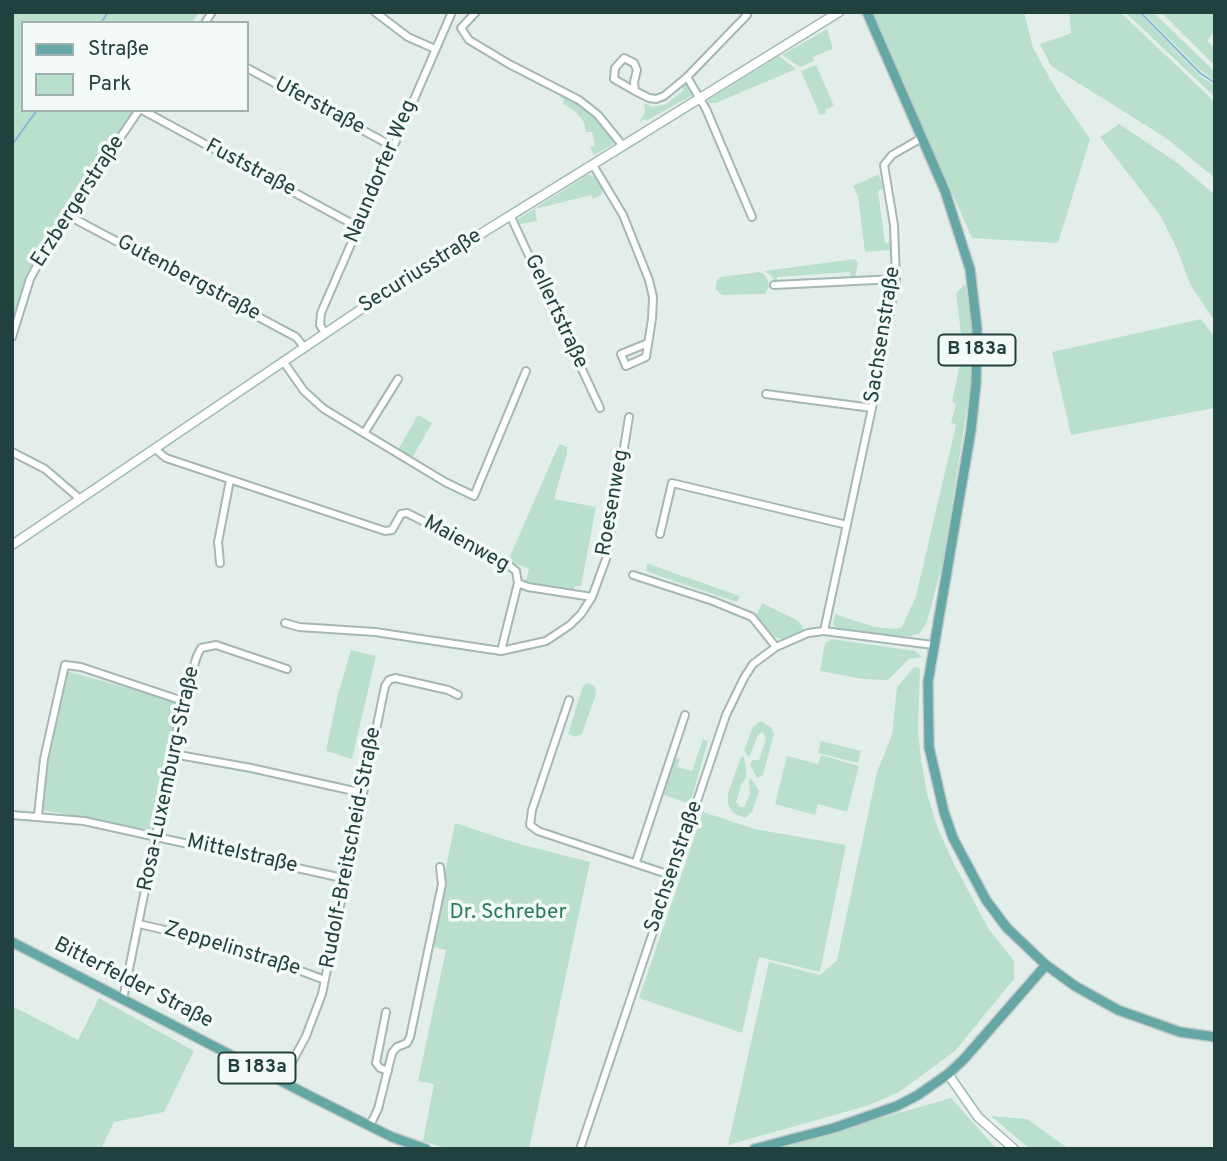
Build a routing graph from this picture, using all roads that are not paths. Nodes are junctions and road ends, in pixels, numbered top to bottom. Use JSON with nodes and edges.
{"nodes":[{"id":1,"x":375,"y":12,"type":"edge"},
{"id":2,"x":452,"y":12,"type":"edge"},
{"id":3,"x":476,"y":12,"type":"edge"},
{"id":4,"x":839,"y":12,"type":"edge"},
{"id":5,"x":867,"y":12,"type":"edge"},
{"id":6,"x":746,"y":14,"type":"edge"},
{"id":7,"x":435,"y":49,"type":"junction"},
{"id":8,"x":248,"y":69,"type":"edge"},
{"id":9,"x":687,"y":77,"type":"junction"},
{"id":10,"x":635,"y":91,"type":"junction"},
{"id":11,"x":700,"y":98,"type":"junction"},
{"id":12,"x":140,"y":112,"type":"edge"},
{"id":13,"x":145,"y":112,"type":"edge"},
{"id":14,"x":920,"y":139,"type":"junction"},
{"id":15,"x":392,"y":146,"type":"junction"},
{"id":16,"x":623,"y":146,"type":"junction"},
{"id":17,"x":593,"y":164,"type":"junction"},
{"id":18,"x":510,"y":215,"type":"junction"},
{"id":19,"x":69,"y":216,"type":"junction"},
{"id":20,"x":752,"y":217,"type":"dead end"},
{"id":21,"x":358,"y":227,"type":"junction"},
{"id":22,"x":896,"y":279,"type":"junction"},
{"id":23,"x":774,"y":285,"type":"dead end"},
{"id":24,"x":325,"y":333,"type":"junction"},
{"id":25,"x":12,"y":337,"type":"edge"},
{"id":26,"x":648,"y":342,"type":"junction"},
{"id":27,"x":304,"y":347,"type":"junction"},
{"id":28,"x":282,"y":361,"type":"junction"},
{"id":29,"x":526,"y":371,"type":"dead end"},
{"id":30,"x":398,"y":379,"type":"dead end"},
{"id":31,"x":766,"y":394,"type":"dead end"},
{"id":32,"x":600,"y":408,"type":"dead end"},
{"id":33,"x":872,"y":408,"type":"junction"},
{"id":34,"x":629,"y":417,"type":"dead end"},
{"id":35,"x":365,"y":432,"type":"junction"},
{"id":36,"x":155,"y":449,"type":"junction"},
{"id":37,"x":12,"y":452,"type":"edge"},
{"id":38,"x":230,"y":480,"type":"junction"},
{"id":39,"x":80,"y":499,"type":"junction"},
{"id":40,"x":847,"y":525,"type":"junction"},
{"id":41,"x":660,"y":534,"type":"dead end"},
{"id":42,"x":12,"y":545,"type":"edge"},
{"id":43,"x":220,"y":563,"type":"dead end"},
{"id":44,"x":633,"y":575,"type":"dead end"},
{"id":45,"x":518,"y":583,"type":"junction"},
{"id":46,"x":592,"y":597,"type":"junction"},
{"id":47,"x":285,"y":623,"type":"dead end"},
{"id":48,"x":824,"y":631,"type":"junction"},
{"id":49,"x":933,"y":645,"type":"junction"},
{"id":50,"x":776,"y":647,"type":"junction"},
{"id":51,"x":501,"y":651,"type":"junction"},
{"id":52,"x":287,"y":669,"type":"dead end"},
{"id":53,"x":458,"y":695,"type":"dead end"},
{"id":54,"x":569,"y":700,"type":"dead end"},
{"id":55,"x":183,"y":701,"type":"junction"},
{"id":56,"x":685,"y":715,"type":"dead end"},
{"id":57,"x":173,"y":754,"type":"junction"},
{"id":58,"x":363,"y":793,"type":"junction"},
{"id":59,"x":12,"y":815,"type":"edge"},
{"id":60,"x":38,"y":815,"type":"junction"},
{"id":61,"x":156,"y":836,"type":"junction"},
{"id":62,"x":636,"y":862,"type":"junction"},
{"id":63,"x":440,"y":867,"type":"dead end"},
{"id":64,"x":673,"y":876,"type":"junction"},
{"id":65,"x":347,"y":878,"type":"junction"},
{"id":66,"x":139,"y":923,"type":"junction"},
{"id":67,"x":12,"y":942,"type":"edge"},
{"id":68,"x":1046,"y":965,"type":"junction"},
{"id":69,"x":325,"y":979,"type":"junction"},
{"id":70,"x":123,"y":999,"type":"junction"},
{"id":71,"x":386,"y":1012,"type":"dead end"},
{"id":72,"x":1215,"y":1037,"type":"edge"},
{"id":73,"x":388,"y":1071,"type":"junction"},
{"id":74,"x":948,"y":1074,"type":"junction"},
{"id":75,"x":282,"y":1081,"type":"junction"},
{"id":76,"x":370,"y":1125,"type":"junction"},
{"id":77,"x":426,"y":1149,"type":"edge"},
{"id":78,"x":580,"y":1149,"type":"edge"},
{"id":79,"x":754,"y":1149,"type":"edge"},
{"id":80,"x":1014,"y":1149,"type":"edge"}],
"edges":[{"from":1,"to":7,"type":"street"},
{"from":2,"to":7,"type":"street","name":"Naundorfer Weg"},
{"from":3,"to":16,"type":"street"},
{"from":4,"to":11,"type":"street","name":"Securiusstraße"},
{"from":5,"to":14,"type":"main road","number":"B 183a"},
{"from":6,"to":9,"type":"street"},
{"from":7,"to":15,"type":"street","name":"Naundorfer Weg"},
{"from":8,"to":15,"type":"street","name":"Uferstraße"},
{"from":9,"to":10,"type":"street"},
{"from":9,"to":11,"type":"street"},
{"from":10,"to":10,"type":"street"},
{"from":11,"to":16,"type":"street","name":"Securiusstraße"},
{"from":11,"to":20,"type":"street"},
{"from":12,"to":19,"type":"street","name":"Erzbergerstraße"},
{"from":13,"to":21,"type":"street","name":"Fuststraße"},
{"from":14,"to":22,"type":"street","name":"Sachsenstraße"},
{"from":14,"to":49,"type":"main road","number":"B 183a"},
{"from":15,"to":21,"type":"street","name":"Naundorfer Weg"},
{"from":16,"to":17,"type":"street","name":"Securiusstraße"},
{"from":17,"to":18,"type":"street","name":"Securiusstraße"},
{"from":17,"to":26,"type":"street"},
{"from":18,"to":24,"type":"street","name":"Securiusstraße"},
{"from":18,"to":32,"type":"street","name":"Gellertstraße"},
{"from":19,"to":25,"type":"street","name":"Erzbergerstraße"},
{"from":19,"to":27,"type":"street","name":"Gutenbergstraße"},
{"from":21,"to":24,"type":"street","name":"Naundorfer Weg"},
{"from":22,"to":23,"type":"street"},
{"from":22,"to":33,"type":"street","name":"Sachsenstraße"},
{"from":24,"to":27,"type":"street","name":"Securiusstraße"},
{"from":26,"to":26,"type":"street","name":"Gellertstraße"},
{"from":27,"to":28,"type":"street","name":"Securiusstraße"},
{"from":28,"to":35,"type":"street"},
{"from":28,"to":36,"type":"street","name":"Securiusstraße"},
{"from":29,"to":35,"type":"street"},
{"from":30,"to":35,"type":"street"},
{"from":31,"to":33,"type":"street"},
{"from":33,"to":40,"type":"street","name":"Sachsenstraße"},
{"from":34,"to":46,"type":"street","name":"Roesenweg"},
{"from":36,"to":38,"type":"street"},
{"from":36,"to":39,"type":"street","name":"Securiusstraße"},
{"from":37,"to":39,"type":"street"},
{"from":38,"to":43,"type":"street"},
{"from":38,"to":45,"type":"street","name":"Maienweg"},
{"from":39,"to":42,"type":"street","name":"Securiusstraße"},
{"from":40,"to":41,"type":"street"},
{"from":40,"to":48,"type":"street","name":"Sachsenstraße"},
{"from":44,"to":50,"type":"street"},
{"from":45,"to":46,"type":"street"},
{"from":45,"to":51,"type":"street"},
{"from":46,"to":51,"type":"street","name":"Roesenweg"},
{"from":47,"to":51,"type":"street","name":"Roesenweg"},
{"from":48,"to":49,"type":"street","name":"Sachsenstraße"},
{"from":48,"to":50,"type":"street","name":"Sachsenstraße"},
{"from":49,"to":68,"type":"main road","number":"B 183a"},
{"from":50,"to":64,"type":"street","name":"Sachsenstraße"},
{"from":52,"to":55,"type":"street","name":"Rosa-Luxemburg-Straße"},
{"from":53,"to":58,"type":"street","name":"Rudolf-Breitscheid-Straße"},
{"from":54,"to":62,"type":"street"},
{"from":55,"to":57,"type":"street","name":"Rosa-Luxemburg-Straße"},
{"from":55,"to":60,"type":"street"},
{"from":56,"to":62,"type":"street"},
{"from":57,"to":58,"type":"street"},
{"from":57,"to":61,"type":"street","name":"Rosa-Luxemburg-Straße"},
{"from":58,"to":65,"type":"street","name":"Rudolf-Breitscheid-Straße"},
{"from":59,"to":60,"type":"street","name":"Mittelstraße"},
{"from":60,"to":61,"type":"street","name":"Mittelstraße"},
{"from":61,"to":65,"type":"street","name":"Mittelstraße"},
{"from":61,"to":66,"type":"street","name":"Rosa-Luxemburg-Straße"},
{"from":62,"to":64,"type":"street"},
{"from":63,"to":73,"type":"street"},
{"from":64,"to":78,"type":"street","name":"Sachsenstraße"},
{"from":65,"to":69,"type":"street","name":"Rudolf-Breitscheid-Straße"},
{"from":66,"to":69,"type":"street","name":"Zeppelinstraße"},
{"from":66,"to":70,"type":"street","name":"Rosa-Luxemburg-Straße"},
{"from":67,"to":70,"type":"main road","name":"Bitterfelder Straße","number":"B 183a"},
{"from":68,"to":72,"type":"main road"},
{"from":68,"to":74,"type":"main road"},
{"from":69,"to":75,"type":"street","name":"Rudolf-Breitscheid-Straße"},
{"from":70,"to":75,"type":"main road","name":"Bitterfelder Straße","number":"B 183a"},
{"from":71,"to":73,"type":"street"},
{"from":73,"to":76,"type":"street"},
{"from":74,"to":79,"type":"main road"},
{"from":74,"to":80,"type":"street"},
{"from":75,"to":76,"type":"main road","name":"Bitterfelder Straße","number":"B 183a"},
{"from":76,"to":77,"type":"main road","name":"Bitterfelder Straße","number":"B 183a"}]}
